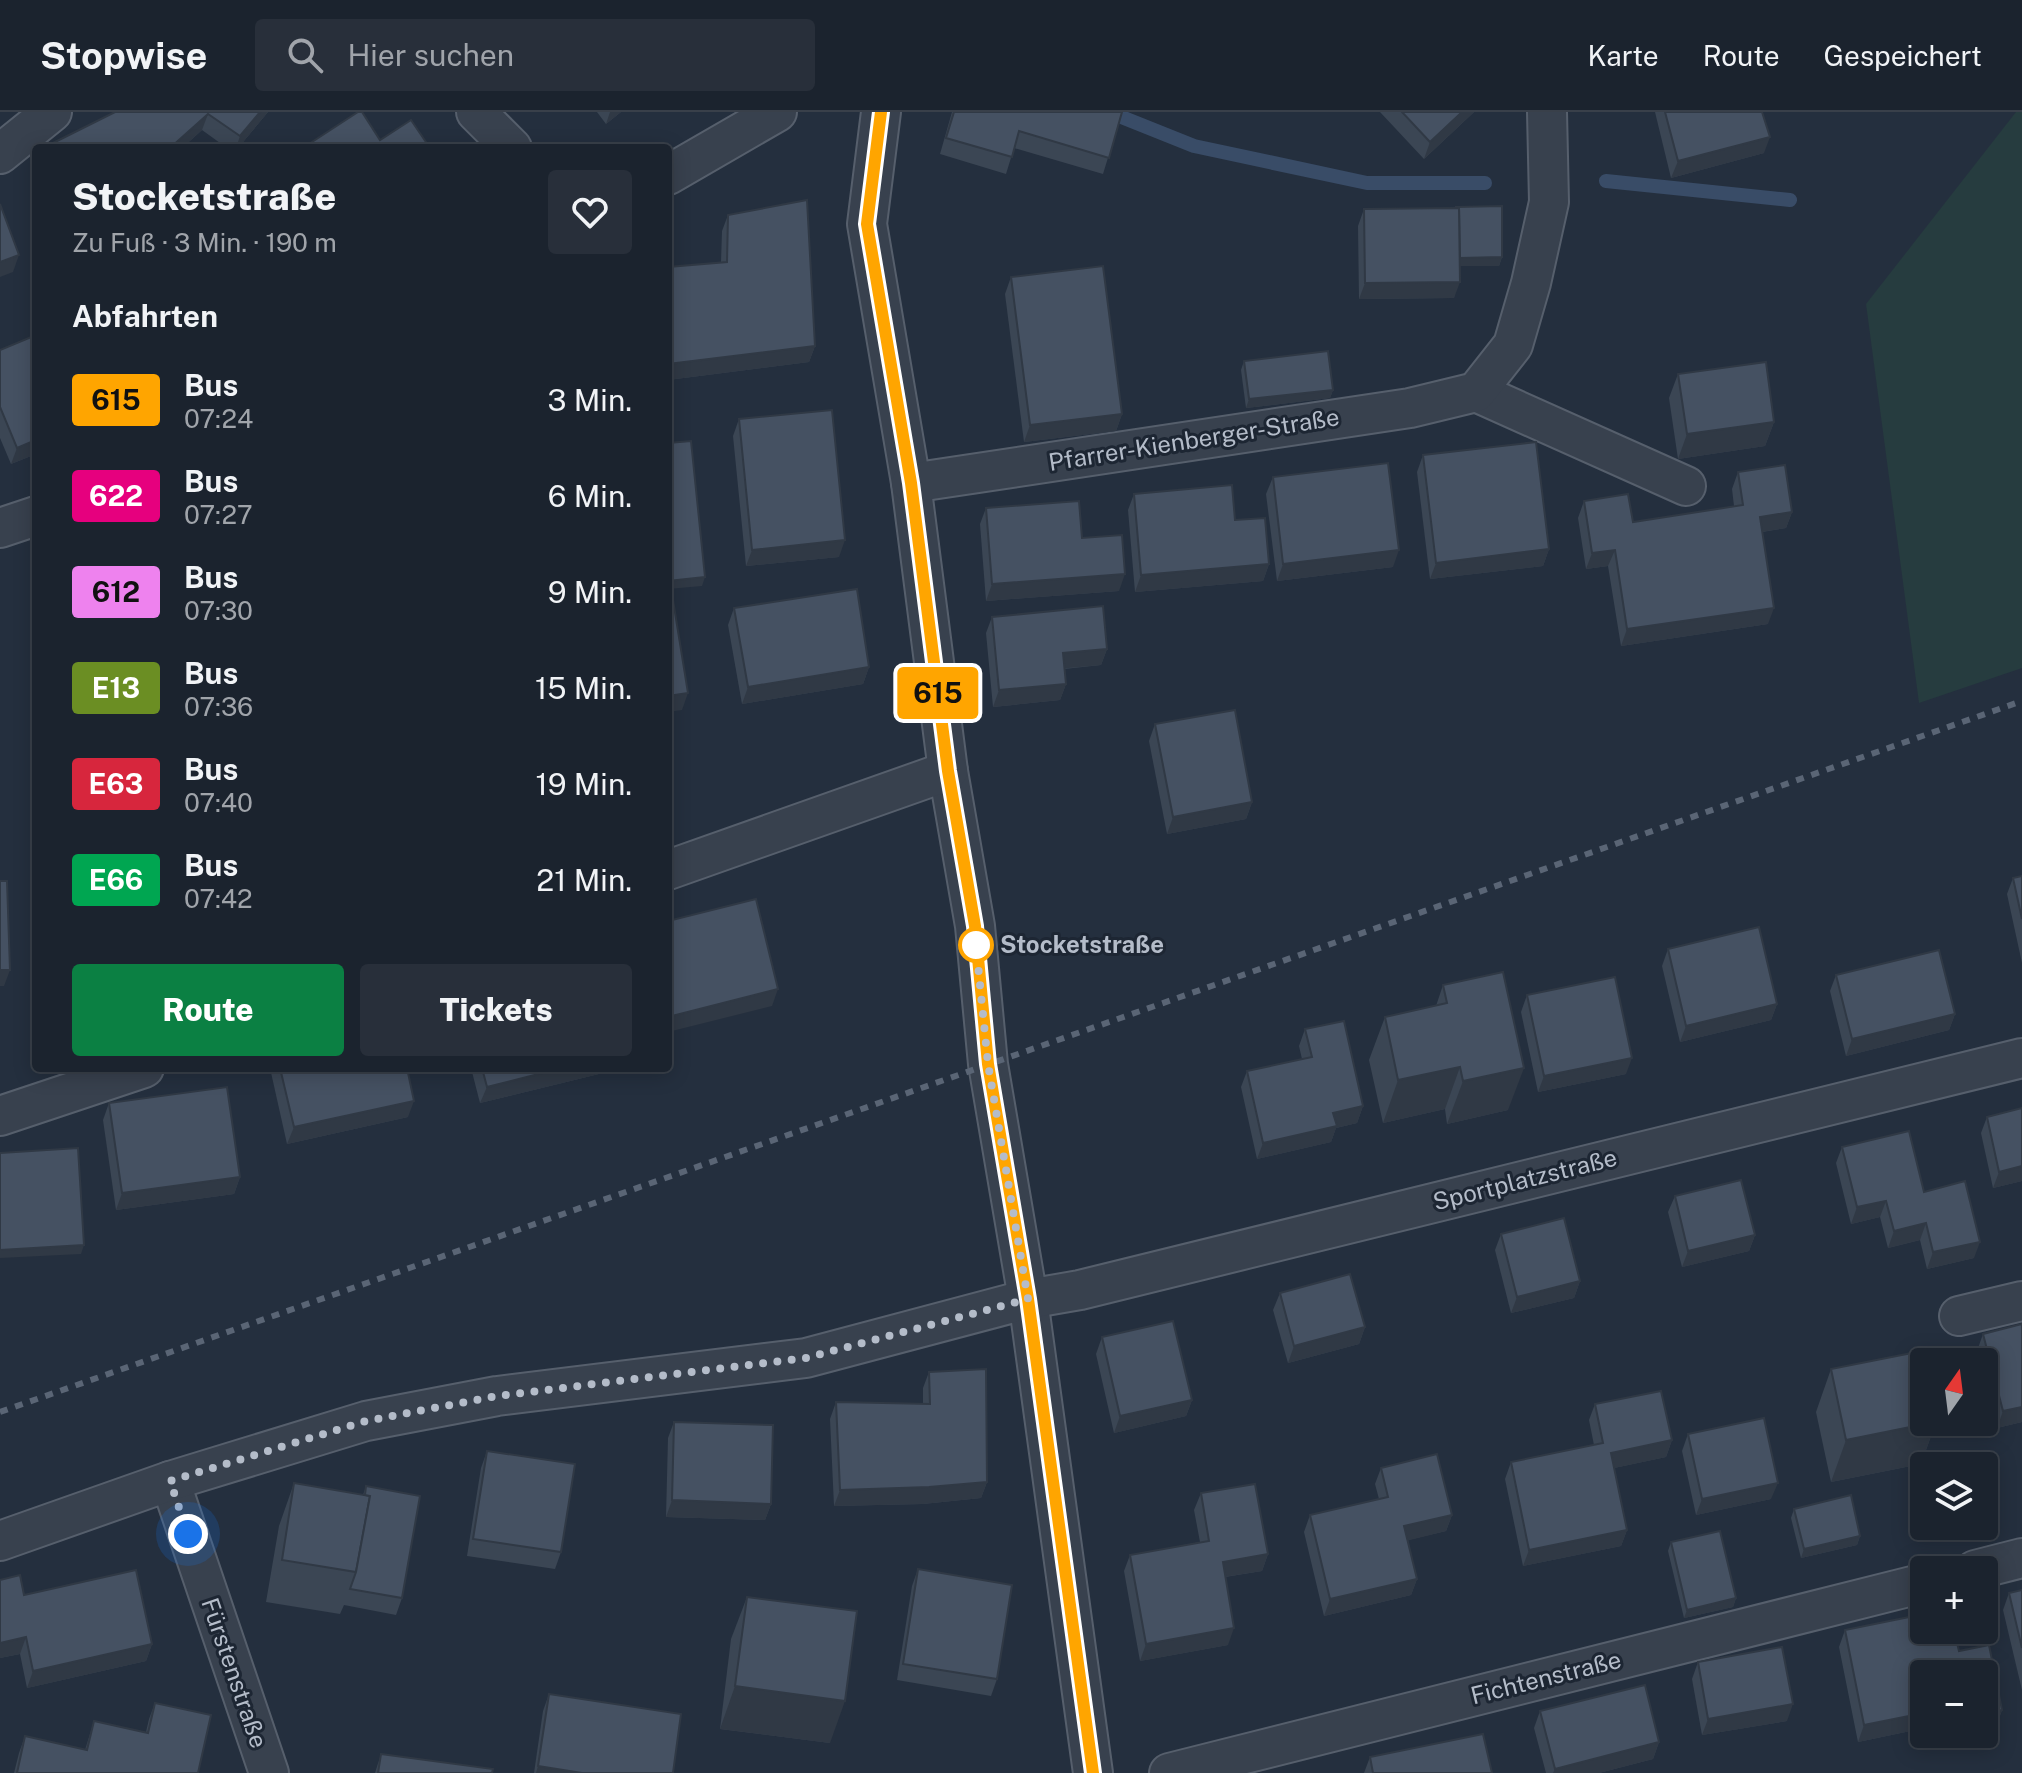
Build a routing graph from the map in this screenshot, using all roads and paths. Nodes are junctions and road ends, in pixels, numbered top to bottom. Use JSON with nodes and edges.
{"nodes":[{"id":1,"x":52,"y":112,"type":"edge"},
{"id":2,"x":476,"y":112,"type":"edge"},
{"id":3,"x":777,"y":112,"type":"edge"},
{"id":4,"x":881,"y":112,"type":"edge"},
{"id":5,"x":1547,"y":112,"type":"edge"},
{"id":6,"x":508,"y":144,"type":"edge"},
{"id":7,"x":0,"y":154,"type":"edge"},
{"id":8,"x":672,"y":173,"type":"edge"},
{"id":9,"x":1476,"y":392,"type":"junction"},
{"id":10,"x":911,"y":483,"type":"junction"},
{"id":11,"x":1686,"y":486,"type":"dead end"},
{"id":12,"x":32,"y":517,"type":"edge"},
{"id":13,"x":0,"y":528,"type":"edge"},
{"id":14,"x":948,"y":771,"type":"junction"},
{"id":15,"x":672,"y":869,"type":"edge"},
{"id":16,"x":2022,"y":1058,"type":"edge"},
{"id":17,"x":132,"y":1072,"type":"edge"},
{"id":18,"x":0,"y":1116,"type":"edge"},
{"id":19,"x":1028,"y":1299,"type":"junction"},
{"id":20,"x":2022,"y":1301,"type":"edge"},
{"id":21,"x":1959,"y":1316,"type":"dead end"},
{"id":22,"x":170,"y":1481,"type":"junction"},
{"id":23,"x":0,"y":1541,"type":"edge"},
{"id":24,"x":2022,"y":1558,"type":"edge"},
{"id":25,"x":1998,"y":1564,"type":"edge"},
{"id":26,"x":1910,"y":1587,"type":"edge"},
{"id":27,"x":269,"y":1773,"type":"edge"},
{"id":28,"x":1093,"y":1773,"type":"edge"},
{"id":29,"x":1169,"y":1773,"type":"edge"}],
"edges":[{"from":1,"to":7,"type":"street"},
{"from":2,"to":6,"type":"street"},
{"from":3,"to":8,"type":"street"},
{"from":4,"to":10,"type":"street"},
{"from":5,"to":9,"type":"street"},
{"from":9,"to":10,"type":"street","name":"Pfarrer-Kienberger-Straße"},
{"from":9,"to":11,"type":"street"},
{"from":10,"to":14,"type":"street"},
{"from":12,"to":13,"type":"street"},
{"from":14,"to":15,"type":"street"},
{"from":14,"to":19,"type":"street"},
{"from":16,"to":19,"type":"street","name":"Sportplatzstraße"},
{"from":17,"to":18,"type":"street"},
{"from":19,"to":22,"type":"street","name":"Sportplatzstraße"},
{"from":19,"to":28,"type":"street"},
{"from":20,"to":21,"type":"street"},
{"from":22,"to":23,"type":"street","name":"Sportplatzstraße"},
{"from":22,"to":27,"type":"street","name":"Fürstenstraße"},
{"from":24,"to":25,"type":"street"},
{"from":26,"to":29,"type":"street","name":"Fichtenstraße"}]}
